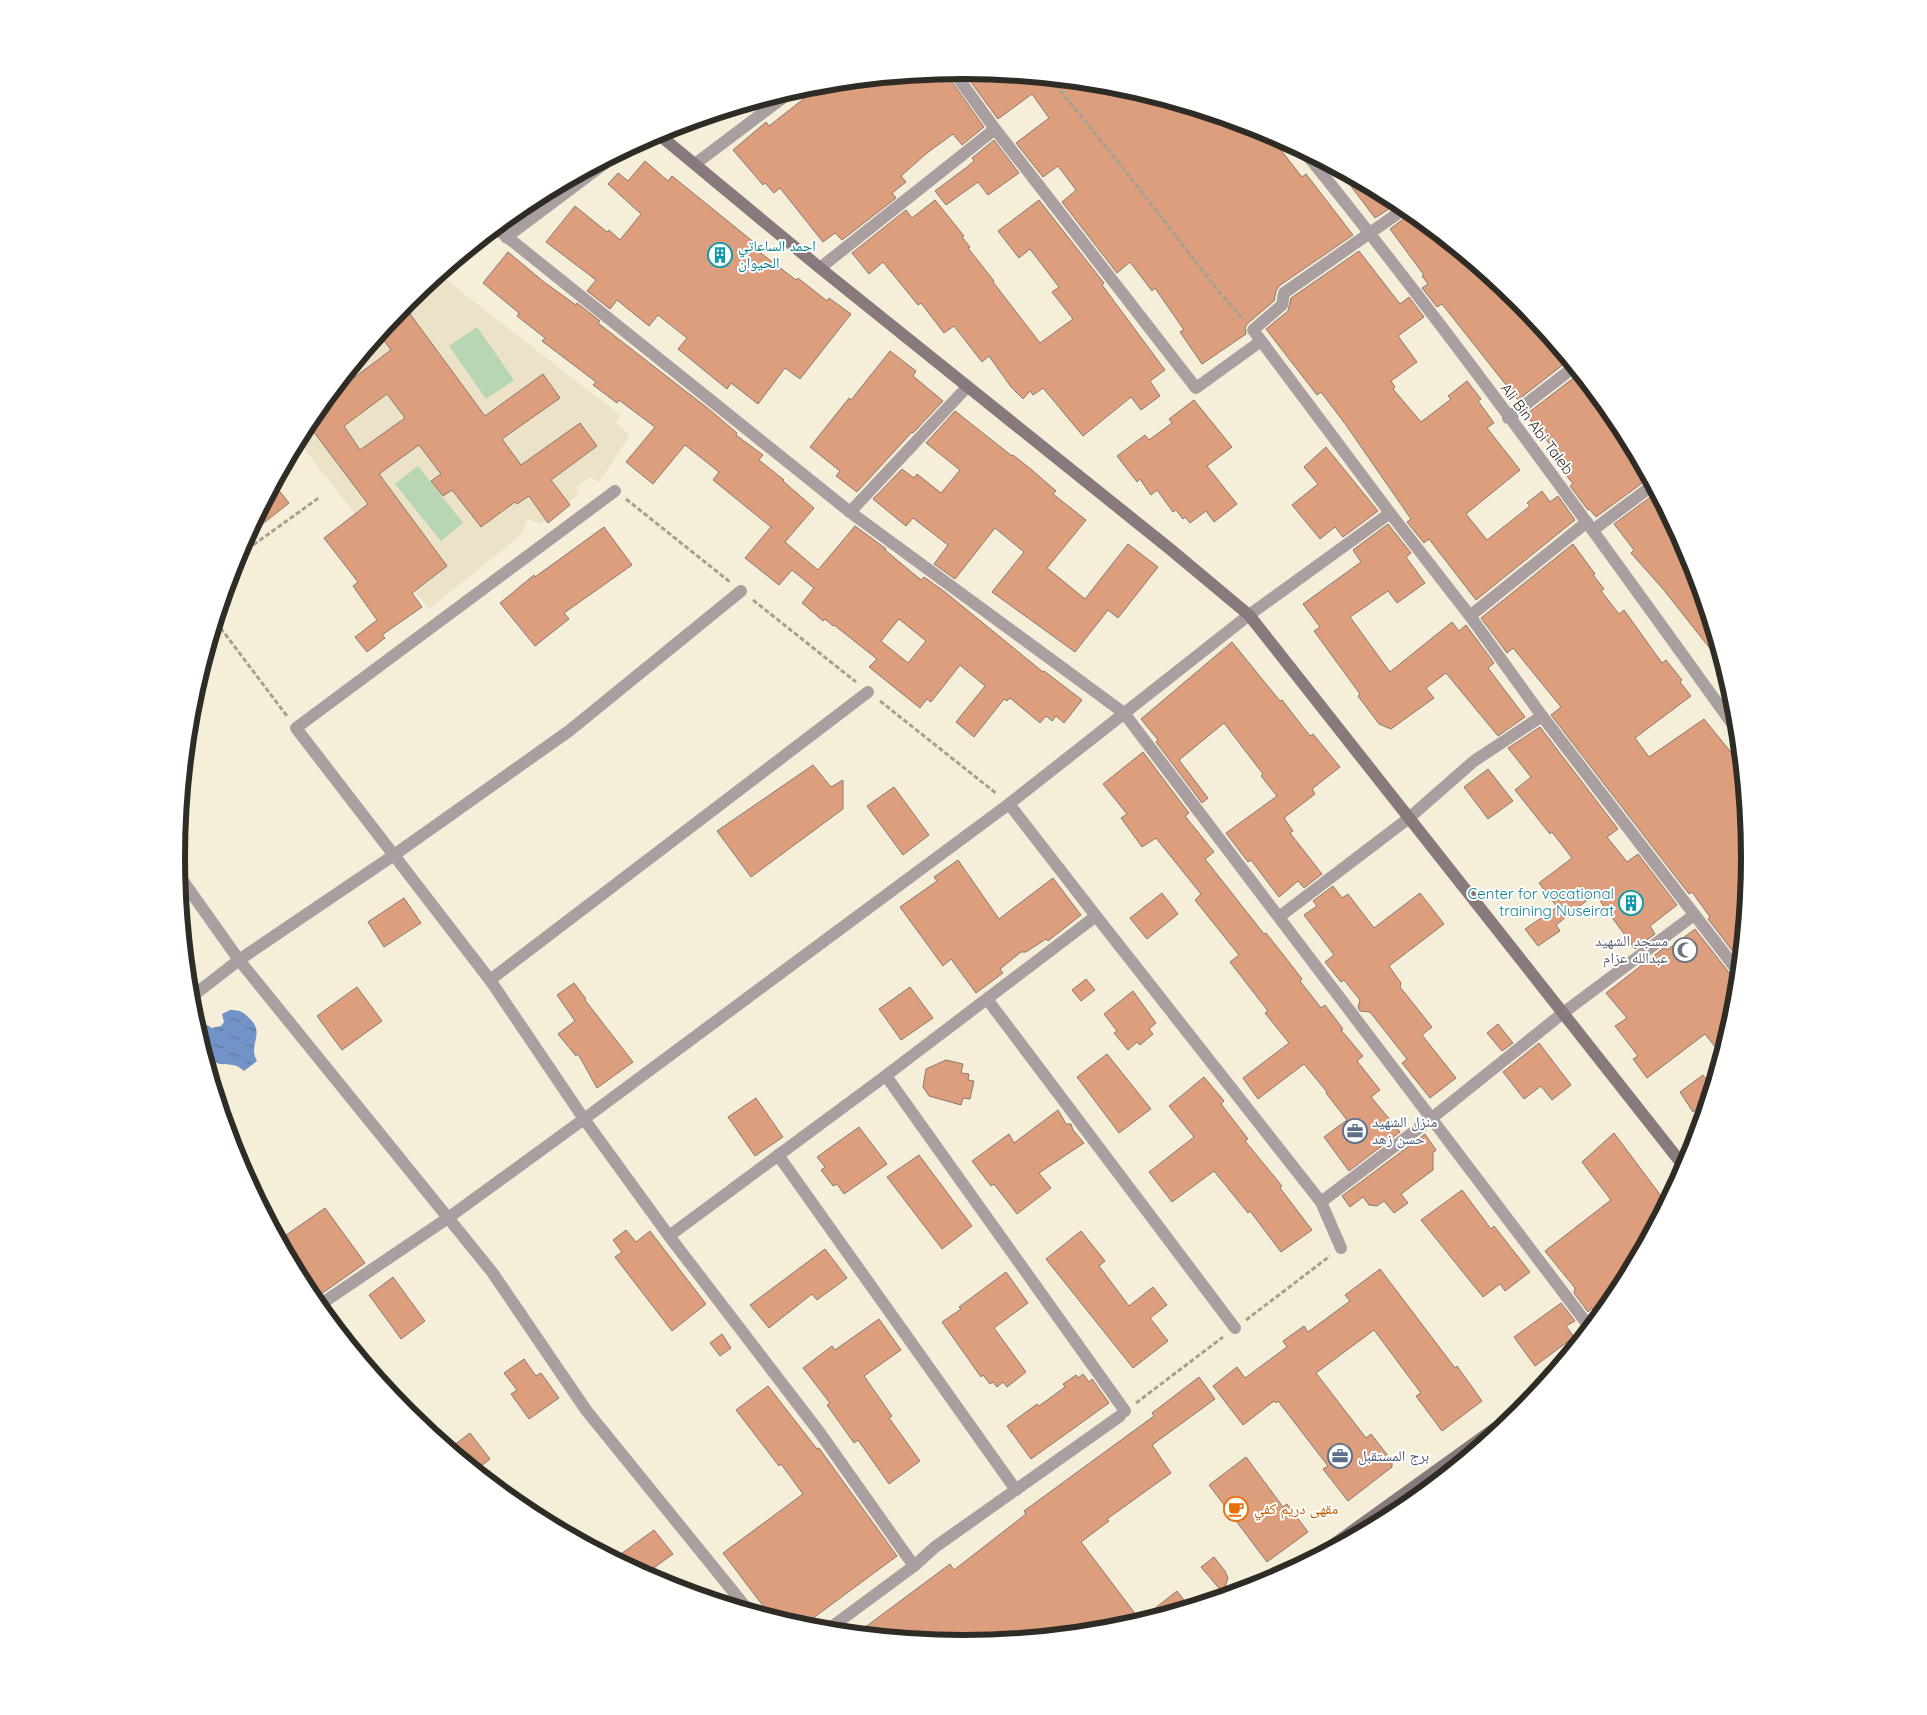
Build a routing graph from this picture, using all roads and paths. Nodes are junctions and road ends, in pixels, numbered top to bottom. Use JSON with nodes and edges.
{"nodes":[{"id":1,"x":959,"y":79,"type":"edge"},
{"id":2,"x":1055,"y":84,"type":"edge"},
{"id":3,"x":777,"y":102,"type":"edge"},
{"id":4,"x":996,"y":129,"type":"junction"},
{"id":5,"x":663,"y":139,"type":"edge"},
{"id":6,"x":1312,"y":161,"type":"edge"},
{"id":7,"x":695,"y":164,"type":"junction"},
{"id":8,"x":596,"y":171,"type":"edge"},
{"id":9,"x":1400,"y":213,"type":"edge"},
{"id":10,"x":500,"y":232,"type":"edge"},
{"id":11,"x":1371,"y":234,"type":"junction"},
{"id":12,"x":506,"y":238,"type":"junction"},
{"id":13,"x":820,"y":268,"type":"junction"},
{"id":14,"x":1252,"y":330,"type":"junction"},
{"id":15,"x":1261,"y":341,"type":"junction"},
{"id":16,"x":1570,"y":370,"type":"edge"},
{"id":17,"x":967,"y":387,"type":"junction"},
{"id":18,"x":1508,"y":418,"type":"junction"},
{"id":19,"x":1648,"y":487,"type":"edge"},
{"id":20,"x":615,"y":491,"type":"dead end"},
{"id":21,"x":320,"y":497,"type":"dead end"},
{"id":22,"x":850,"y":512,"type":"junction"},
{"id":23,"x":1390,"y":513,"type":"junction"},
{"id":24,"x":1590,"y":526,"type":"junction"},
{"id":25,"x":249,"y":548,"type":"edge"},
{"id":26,"x":741,"y":591,"type":"dead end"},
{"id":27,"x":1249,"y":615,"type":"junction"},
{"id":28,"x":1470,"y":616,"type":"junction"},
{"id":29,"x":220,"y":627,"type":"edge"},
{"id":30,"x":868,"y":692,"type":"dead end"},
{"id":31,"x":1124,"y":713,"type":"junction"},
{"id":32,"x":1542,"y":716,"type":"junction"},
{"id":33,"x":1729,"y":720,"type":"edge"},
{"id":34,"x":296,"y":728,"type":"junction"},
{"id":35,"x":1009,"y":804,"type":"junction"},
{"id":36,"x":1409,"y":818,"type":"junction"},
{"id":37,"x":394,"y":855,"type":"junction"},
{"id":38,"x":186,"y":885,"type":"edge"},
{"id":39,"x":1694,"y":915,"type":"junction"},
{"id":40,"x":1096,"y":916,"type":"junction"},
{"id":41,"x":1279,"y":917,"type":"junction"},
{"id":42,"x":239,"y":960,"type":"junction"},
{"id":43,"x":1735,"y":967,"type":"edge"},
{"id":44,"x":490,"y":980,"type":"junction"},
{"id":45,"x":197,"y":993,"type":"edge"},
{"id":46,"x":987,"y":999,"type":"junction"},
{"id":47,"x":1563,"y":1013,"type":"junction"},
{"id":48,"x":886,"y":1076,"type":"junction"},
{"id":49,"x":1432,"y":1118,"type":"junction"},
{"id":50,"x":584,"y":1119,"type":"junction"},
{"id":51,"x":778,"y":1155,"type":"junction"},
{"id":52,"x":1680,"y":1162,"type":"edge"},
{"id":53,"x":1321,"y":1202,"type":"junction"},
{"id":54,"x":448,"y":1218,"type":"junction"},
{"id":55,"x":669,"y":1236,"type":"junction"},
{"id":56,"x":1341,"y":1248,"type":"dead end"},
{"id":57,"x":324,"y":1302,"type":"edge"},
{"id":58,"x":1587,"y":1324,"type":"edge"},
{"id":59,"x":1235,"y":1328,"type":"dead end"},
{"id":60,"x":1016,"y":1490,"type":"junction"},
{"id":61,"x":1411,"y":1494,"type":"edge"},
{"id":62,"x":1375,"y":1518,"type":"edge"},
{"id":63,"x":914,"y":1566,"type":"junction"},
{"id":64,"x":744,"y":1604,"type":"edge"},
{"id":65,"x":834,"y":1625,"type":"edge"}],
"edges":[{"from":1,"to":4,"type":"street"},
{"from":2,"to":14,"type":"path"},
{"from":3,"to":7,"type":"street"},
{"from":4,"to":13,"type":"street"},
{"from":4,"to":15,"type":"street"},
{"from":5,"to":7,"type":"street"},
{"from":6,"to":11,"type":"street","name":"Ali Bin Abi Taleb"},
{"from":7,"to":13,"type":"street"},
{"from":8,"to":12,"type":"lane"},
{"from":9,"to":11,"type":"street"},
{"from":10,"to":12,"type":"street"},
{"from":11,"to":14,"type":"street"},
{"from":11,"to":18,"type":"street","name":"Ali Bin Abi Taleb"},
{"from":12,"to":22,"type":"street"},
{"from":13,"to":17,"type":"street"},
{"from":14,"to":15,"type":"street"},
{"from":15,"to":23,"type":"street"},
{"from":16,"to":18,"type":"street"},
{"from":17,"to":22,"type":"street"},
{"from":17,"to":27,"type":"street"},
{"from":18,"to":24,"type":"street","name":"Ali Bin Abi Taleb"},
{"from":19,"to":24,"type":"street"},
{"from":20,"to":34,"type":"street"},
{"from":21,"to":25,"type":"path"},
{"from":22,"to":31,"type":"street"},
{"from":23,"to":27,"type":"street"},
{"from":23,"to":28,"type":"street"},
{"from":24,"to":28,"type":"street"},
{"from":24,"to":33,"type":"street","name":"Ali Bin Abi Taleb"},
{"from":26,"to":37,"type":"street"},
{"from":27,"to":31,"type":"street"},
{"from":27,"to":36,"type":"street"},
{"from":28,"to":32,"type":"street"},
{"from":29,"to":34,"type":"path"},
{"from":30,"to":44,"type":"street"},
{"from":31,"to":35,"type":"street"},
{"from":31,"to":41,"type":"street"},
{"from":32,"to":36,"type":"street"},
{"from":32,"to":39,"type":"street"},
{"from":34,"to":37,"type":"street"},
{"from":35,"to":40,"type":"street"},
{"from":35,"to":50,"type":"street"},
{"from":36,"to":41,"type":"street"},
{"from":36,"to":47,"type":"street"},
{"from":37,"to":42,"type":"street"},
{"from":37,"to":44,"type":"street"},
{"from":38,"to":42,"type":"street"},
{"from":39,"to":43,"type":"street"},
{"from":39,"to":47,"type":"street"},
{"from":40,"to":46,"type":"street"},
{"from":40,"to":53,"type":"street"},
{"from":41,"to":49,"type":"street"},
{"from":42,"to":45,"type":"street"},
{"from":42,"to":54,"type":"street"},
{"from":44,"to":50,"type":"street"},
{"from":46,"to":48,"type":"street"},
{"from":46,"to":59,"type":"street"},
{"from":47,"to":49,"type":"street"},
{"from":47,"to":52,"type":"street"},
{"from":48,"to":51,"type":"street"},
{"from":48,"to":60,"type":"street"},
{"from":49,"to":53,"type":"street"},
{"from":49,"to":58,"type":"street"},
{"from":50,"to":54,"type":"street"},
{"from":50,"to":55,"type":"street"},
{"from":51,"to":55,"type":"street"},
{"from":51,"to":60,"type":"street"},
{"from":53,"to":56,"type":"street"},
{"from":54,"to":57,"type":"street"},
{"from":54,"to":64,"type":"street"},
{"from":55,"to":63,"type":"street"},
{"from":60,"to":63,"type":"street"},
{"from":61,"to":62,"type":"street"},
{"from":63,"to":65,"type":"street"}]}
